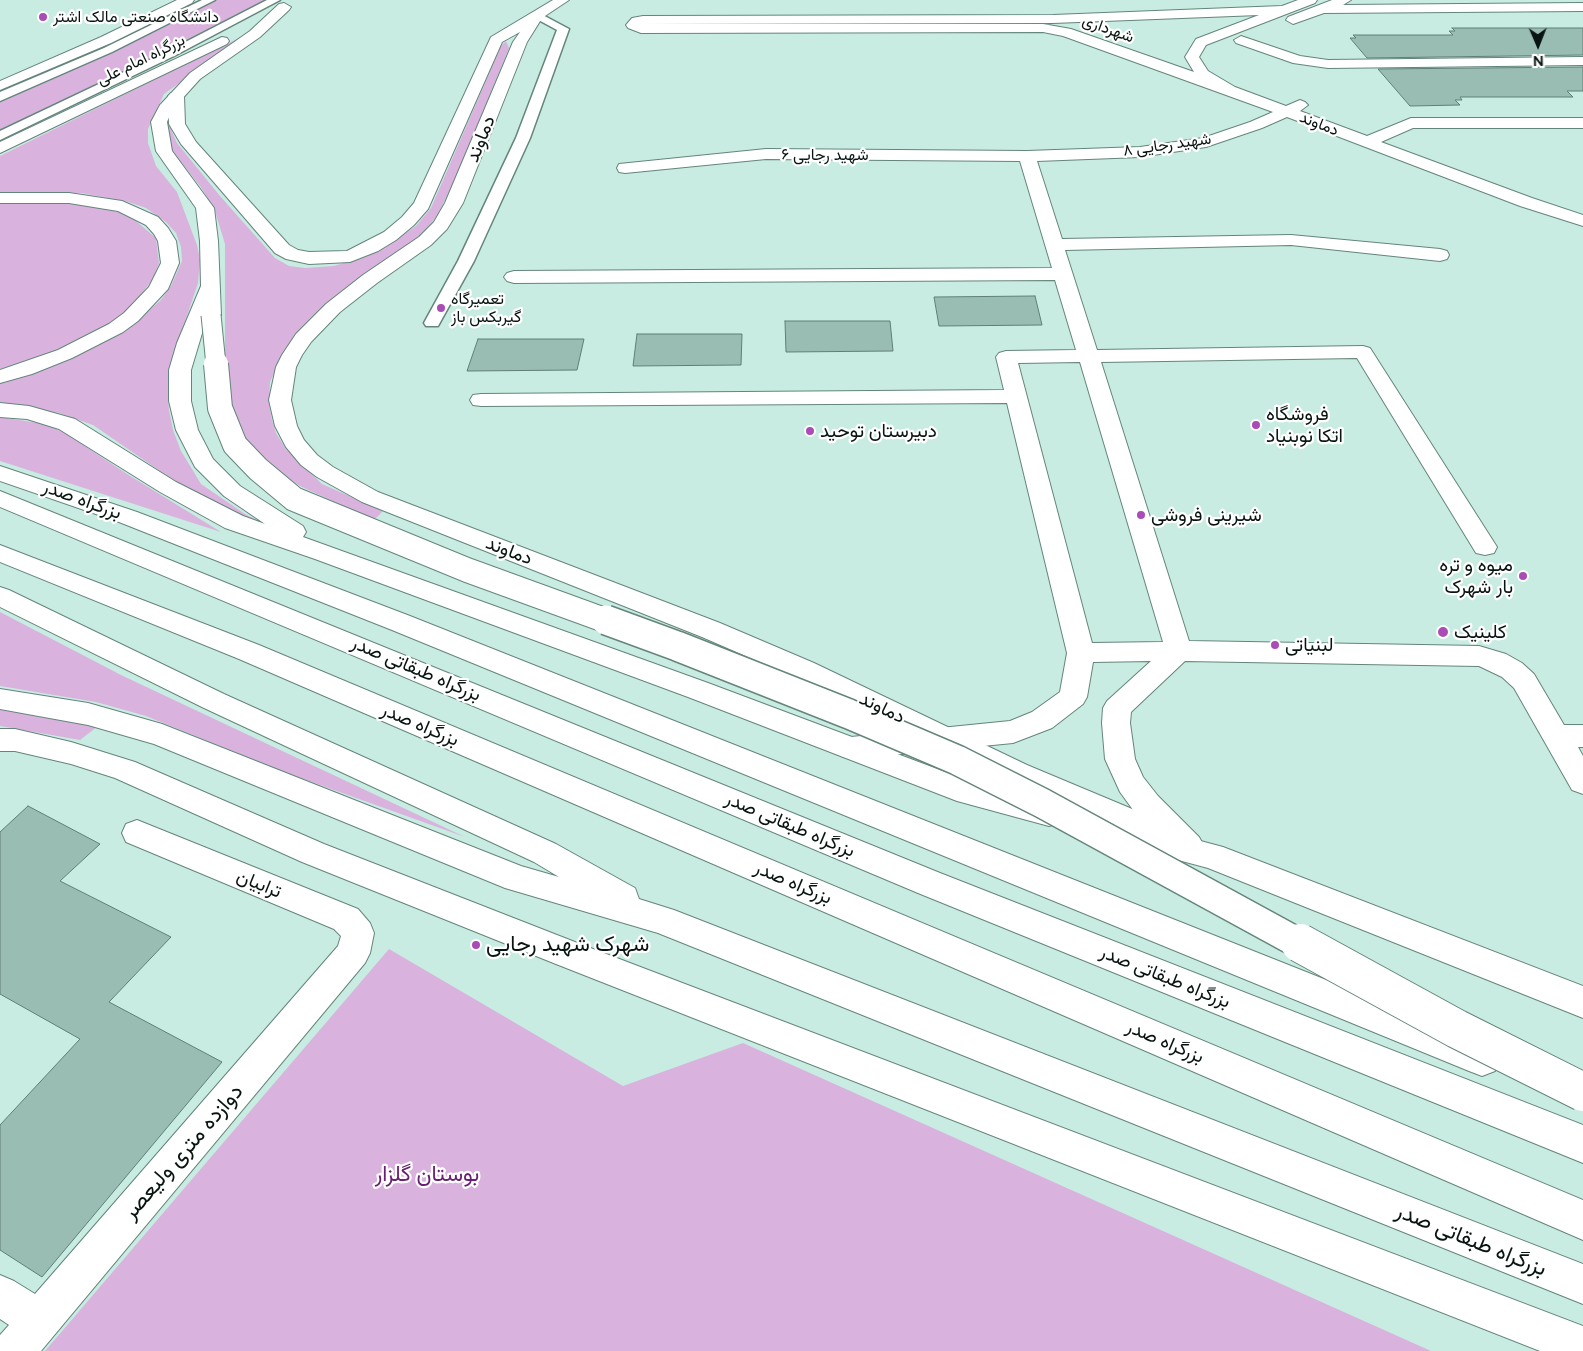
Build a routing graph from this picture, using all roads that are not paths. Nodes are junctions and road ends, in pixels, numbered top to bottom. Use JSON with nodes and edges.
{"nodes":[{"id":1,"x":186,"y":0,"type":"edge"},
{"id":2,"x":210,"y":0,"type":"edge"},
{"id":3,"x":562,"y":0,"type":"edge"},
{"id":4,"x":1344,"y":0,"type":"edge"},
{"id":5,"x":284,"y":2,"type":"edge"},
{"id":6,"x":1316,"y":4,"type":"edge"},
{"id":7,"x":1583,"y":7,"type":"edge"},
{"id":8,"x":1283,"y":10,"type":"junction"},
{"id":9,"x":537,"y":15,"type":"junction"},
{"id":10,"x":977,"y":23,"type":"junction"},
{"id":11,"x":1054,"y":24,"type":"junction"},
{"id":12,"x":106,"y":40,"type":"junction"},
{"id":13,"x":1241,"y":40,"type":"junction"},
{"id":14,"x":1223,"y":48,"type":"dead end"},
{"id":15,"x":1583,"y":61,"type":"edge"},
{"id":16,"x":1221,"y":66,"type":"dead end"},
{"id":17,"x":0,"y":76,"type":"edge"},
{"id":18,"x":0,"y":86,"type":"edge"},
{"id":19,"x":1230,"y":90,"type":"junction"},
{"id":20,"x":176,"y":96,"type":"junction"},
{"id":21,"x":0,"y":97,"type":"edge"},
{"id":22,"x":1292,"y":108,"type":"junction"},
{"id":23,"x":1583,"y":123,"type":"edge"},
{"id":24,"x":1382,"y":135,"type":"junction"},
{"id":25,"x":0,"y":136,"type":"edge"},
{"id":26,"x":1367,"y":142,"type":"junction"},
{"id":27,"x":0,"y":148,"type":"edge"},
{"id":28,"x":1027,"y":156,"type":"junction"},
{"id":29,"x":624,"y":168,"type":"dead end"},
{"id":30,"x":0,"y":198,"type":"edge"},
{"id":31,"x":1583,"y":208,"type":"edge"},
{"id":32,"x":1583,"y":221,"type":"edge"},
{"id":33,"x":1053,"y":244,"type":"junction"},
{"id":34,"x":1440,"y":255,"type":"dead end"},
{"id":35,"x":1062,"y":274,"type":"junction"},
{"id":36,"x":514,"y":277,"type":"dead end"},
{"id":37,"x":211,"y":278,"type":"junction"},
{"id":38,"x":432,"y":322,"type":"dead end"},
{"id":39,"x":1087,"y":356,"type":"junction"},
{"id":40,"x":0,"y":377,"type":"edge"},
{"id":41,"x":1015,"y":396,"type":"junction"},
{"id":42,"x":482,"y":400,"type":"dead end"},
{"id":43,"x":0,"y":410,"type":"edge"},
{"id":44,"x":0,"y":472,"type":"edge"},
{"id":45,"x":0,"y":498,"type":"edge"},
{"id":46,"x":1485,"y":547,"type":"dead end"},
{"id":47,"x":0,"y":553,"type":"edge"},
{"id":48,"x":324,"y":553,"type":"junction"},
{"id":49,"x":0,"y":596,"type":"edge"},
{"id":50,"x":1179,"y":651,"type":"junction"},
{"id":51,"x":1081,"y":653,"type":"junction"},
{"id":52,"x":0,"y":699,"type":"edge"},
{"id":53,"x":1570,"y":736,"type":"edge"},
{"id":54,"x":947,"y":739,"type":"junction"},
{"id":55,"x":0,"y":740,"type":"edge"},
{"id":56,"x":850,"y":748,"type":"junction"},
{"id":57,"x":1583,"y":782,"type":"edge"},
{"id":58,"x":137,"y":833,"type":"dead end"},
{"id":59,"x":1200,"y":851,"type":"junction"},
{"id":60,"x":662,"y":920,"type":"junction"},
{"id":61,"x":353,"y":953,"type":"joint"},
{"id":62,"x":1583,"y":1002,"type":"edge"},
{"id":63,"x":1583,"y":1092,"type":"edge"},
{"id":64,"x":1583,"y":1099,"type":"edge"},
{"id":65,"x":1583,"y":1144,"type":"edge"},
{"id":66,"x":1583,"y":1220,"type":"edge"},
{"id":67,"x":1583,"y":1284,"type":"edge"},
{"id":68,"x":0,"y":1295,"type":"edge"},
{"id":69,"x":39,"y":1321,"type":"junction"},
{"id":70,"x":1583,"y":1347,"type":"edge"},
{"id":71,"x":14,"y":1351,"type":"edge"}],
"edges":[{"from":1,"to":12,"type":"main road","name":"بزرگراه امام علی"},
{"from":2,"to":21,"type":"lane"},
{"from":3,"to":9,"type":"main road","name":"دماوند"},
{"from":4,"to":6,"type":"main road","name":"دماوند"},
{"from":5,"to":20,"type":"main road"},
{"from":5,"to":25,"type":"lane"},
{"from":5,"to":27,"type":"main road","name":"بزرگراه امام علی"},
{"from":6,"to":7,"type":"main road"},
{"from":6,"to":8,"type":"main road","name":"دماوند"},
{"from":6,"to":13,"type":"main road","name":"دماوند"},
{"from":8,"to":11,"type":"main road","name":"شهرداری"},
{"from":8,"to":19,"type":"main road","name":"دماوند"},
{"from":9,"to":20,"type":"main road","name":"دماوند"},
{"from":9,"to":38,"type":"lane"},
{"from":9,"to":54,"type":"main road","name":"دماوند"},
{"from":10,"to":10,"type":"main road","name":"شهرداری"},
{"from":10,"to":11,"type":"main road","name":"شهرداری"},
{"from":11,"to":19,"type":"main road","name":"شهرداری"},
{"from":12,"to":17,"type":"main road"},
{"from":12,"to":18,"type":"main road","name":"بزرگراه امام علی"},
{"from":13,"to":14,"type":"main road","name":"دماوند"},
{"from":13,"to":15,"type":"main road"},
{"from":16,"to":22,"type":"main road","name":"دماوند"},
{"from":19,"to":22,"type":"main road","name":"دماوند"},
{"from":20,"to":37,"type":"main road"},
{"from":22,"to":24,"type":"main road","name":"دماوند"},
{"from":22,"to":26,"type":"main road","name":"دماوند"},
{"from":22,"to":28,"type":"main road","name":"شهید رجایی ۸"},
{"from":23,"to":24,"type":"main road"},
{"from":24,"to":26,"type":"main road"},
{"from":24,"to":31,"type":"main road","name":"دماوند"},
{"from":26,"to":32,"type":"main road","name":"دماوند"},
{"from":28,"to":29,"type":"main road","name":"شهید رجایی ۶"},
{"from":28,"to":33,"type":"main road"},
{"from":30,"to":40,"type":"main road"},
{"from":33,"to":34,"type":"main road"},
{"from":33,"to":35,"type":"main road"},
{"from":35,"to":36,"type":"main road"},
{"from":35,"to":39,"type":"main road"},
{"from":37,"to":48,"type":"main road"},
{"from":37,"to":63,"type":"main road","bridge":true},
{"from":39,"to":41,"type":"main road"},
{"from":39,"to":46,"type":"main road"},
{"from":39,"to":50,"type":"main road"},
{"from":41,"to":42,"type":"main road"},
{"from":41,"to":51,"type":"main road"},
{"from":43,"to":48,"type":"main road"},
{"from":44,"to":64,"type":"main road","name":"بزرگراه صدر"},
{"from":45,"to":65,"type":"main road","name":"بزرگراه طبقاتی صدر"},
{"from":47,"to":66,"type":"main road","name":"بزرگراه صدر"},
{"from":48,"to":56,"type":"main road"},
{"from":49,"to":60,"type":"main road"},
{"from":50,"to":51,"type":"main road"},
{"from":50,"to":53,"type":"main road"},
{"from":50,"to":59,"type":"main road"},
{"from":51,"to":54,"type":"main road"},
{"from":52,"to":60,"type":"main road"},
{"from":53,"to":57,"type":"main road"},
{"from":54,"to":56,"type":"main road"},
{"from":54,"to":59,"type":"main road","name":"دماوند"},
{"from":55,"to":70,"type":"main road"},
{"from":56,"to":59,"type":"main road"},
{"from":58,"to":61,"type":"main road","name":"ترابیان"},
{"from":59,"to":62,"type":"main road"},
{"from":60,"to":67,"type":"main road","name":"بزرگراه طبقاتی صدر"},
{"from":61,"to":69,"type":"main road","name":"دوازده متری ولیعصر"},
{"from":68,"to":69,"type":"main road"},
{"from":69,"to":71,"type":"main road","name":"دوازده متری ولیعصر"}]}
